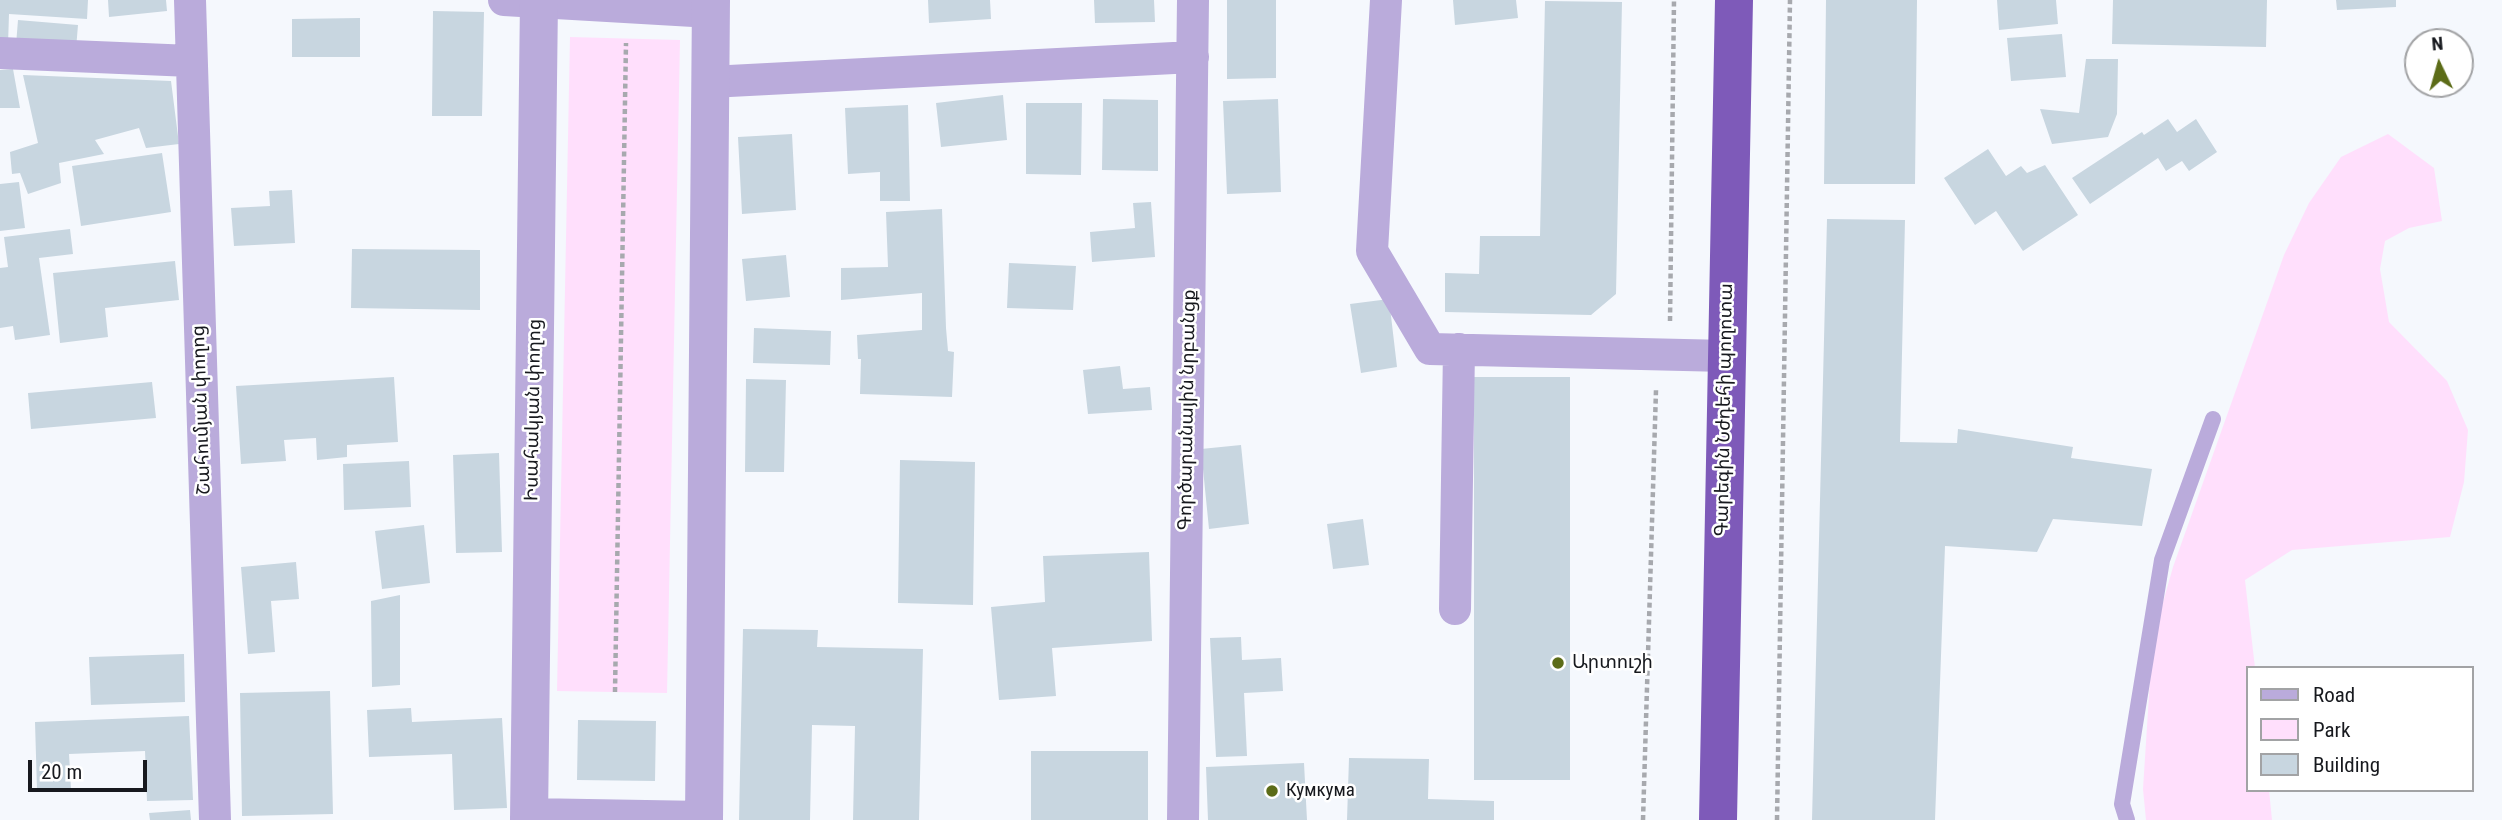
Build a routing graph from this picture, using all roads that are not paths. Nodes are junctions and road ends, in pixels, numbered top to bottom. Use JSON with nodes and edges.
{"nodes":[{"id":1,"x":190,"y":0,"type":"edge"},
{"id":2,"x":1193,"y":0,"type":"edge"},
{"id":3,"x":1386,"y":0,"type":"edge"},
{"id":4,"x":1734,"y":0,"type":"edge"},
{"id":5,"x":527,"y":1,"type":"edge"},
{"id":6,"x":711,"y":6,"type":"edge"},
{"id":7,"x":0,"y":53,"type":"edge"},
{"id":8,"x":1193,"y":57,"type":"junction"},
{"id":9,"x":191,"y":61,"type":"junction"},
{"id":10,"x":710,"y":82,"type":"junction"},
{"id":11,"x":1459,"y":349,"type":"junction"},
{"id":12,"x":1726,"y":356,"type":"junction"},
{"id":13,"x":2213,"y":419,"type":"dead end"},
{"id":14,"x":1455,"y":609,"type":"dead end"},
{"id":15,"x":529,"y":819,"type":"edge"},
{"id":16,"x":215,"y":820,"type":"edge"},
{"id":17,"x":704,"y":820,"type":"edge"},
{"id":18,"x":1183,"y":820,"type":"edge"},
{"id":19,"x":1718,"y":820,"type":"edge"},
{"id":20,"x":2127,"y":820,"type":"edge"}],
"edges":[{"from":1,"to":9,"type":"street","name":"Շահումյան փողոց"},
{"from":2,"to":8,"type":"street","name":"Գործարանային նրբանցք"},
{"from":3,"to":11,"type":"street"},
{"from":4,"to":12,"type":"highway","name":"Գարեգին Նժդեհի պողոտա"},
{"from":5,"to":6,"type":"street"},
{"from":5,"to":15,"type":"street","name":"Իսահակյան փողոց"},
{"from":6,"to":10,"type":"street"},
{"from":7,"to":9,"type":"street"},
{"from":8,"to":10,"type":"street"},
{"from":8,"to":18,"type":"street","name":"Գործարանային նրբանցք"},
{"from":9,"to":16,"type":"street","name":"Շահումյան փողոց"},
{"from":10,"to":17,"type":"street"},
{"from":11,"to":12,"type":"street"},
{"from":11,"to":14,"type":"street"},
{"from":12,"to":19,"type":"highway","name":"Գարեգին Նժդեհի պողոտա"},
{"from":13,"to":20,"type":"lane"},
{"from":15,"to":17,"type":"street"}]}
